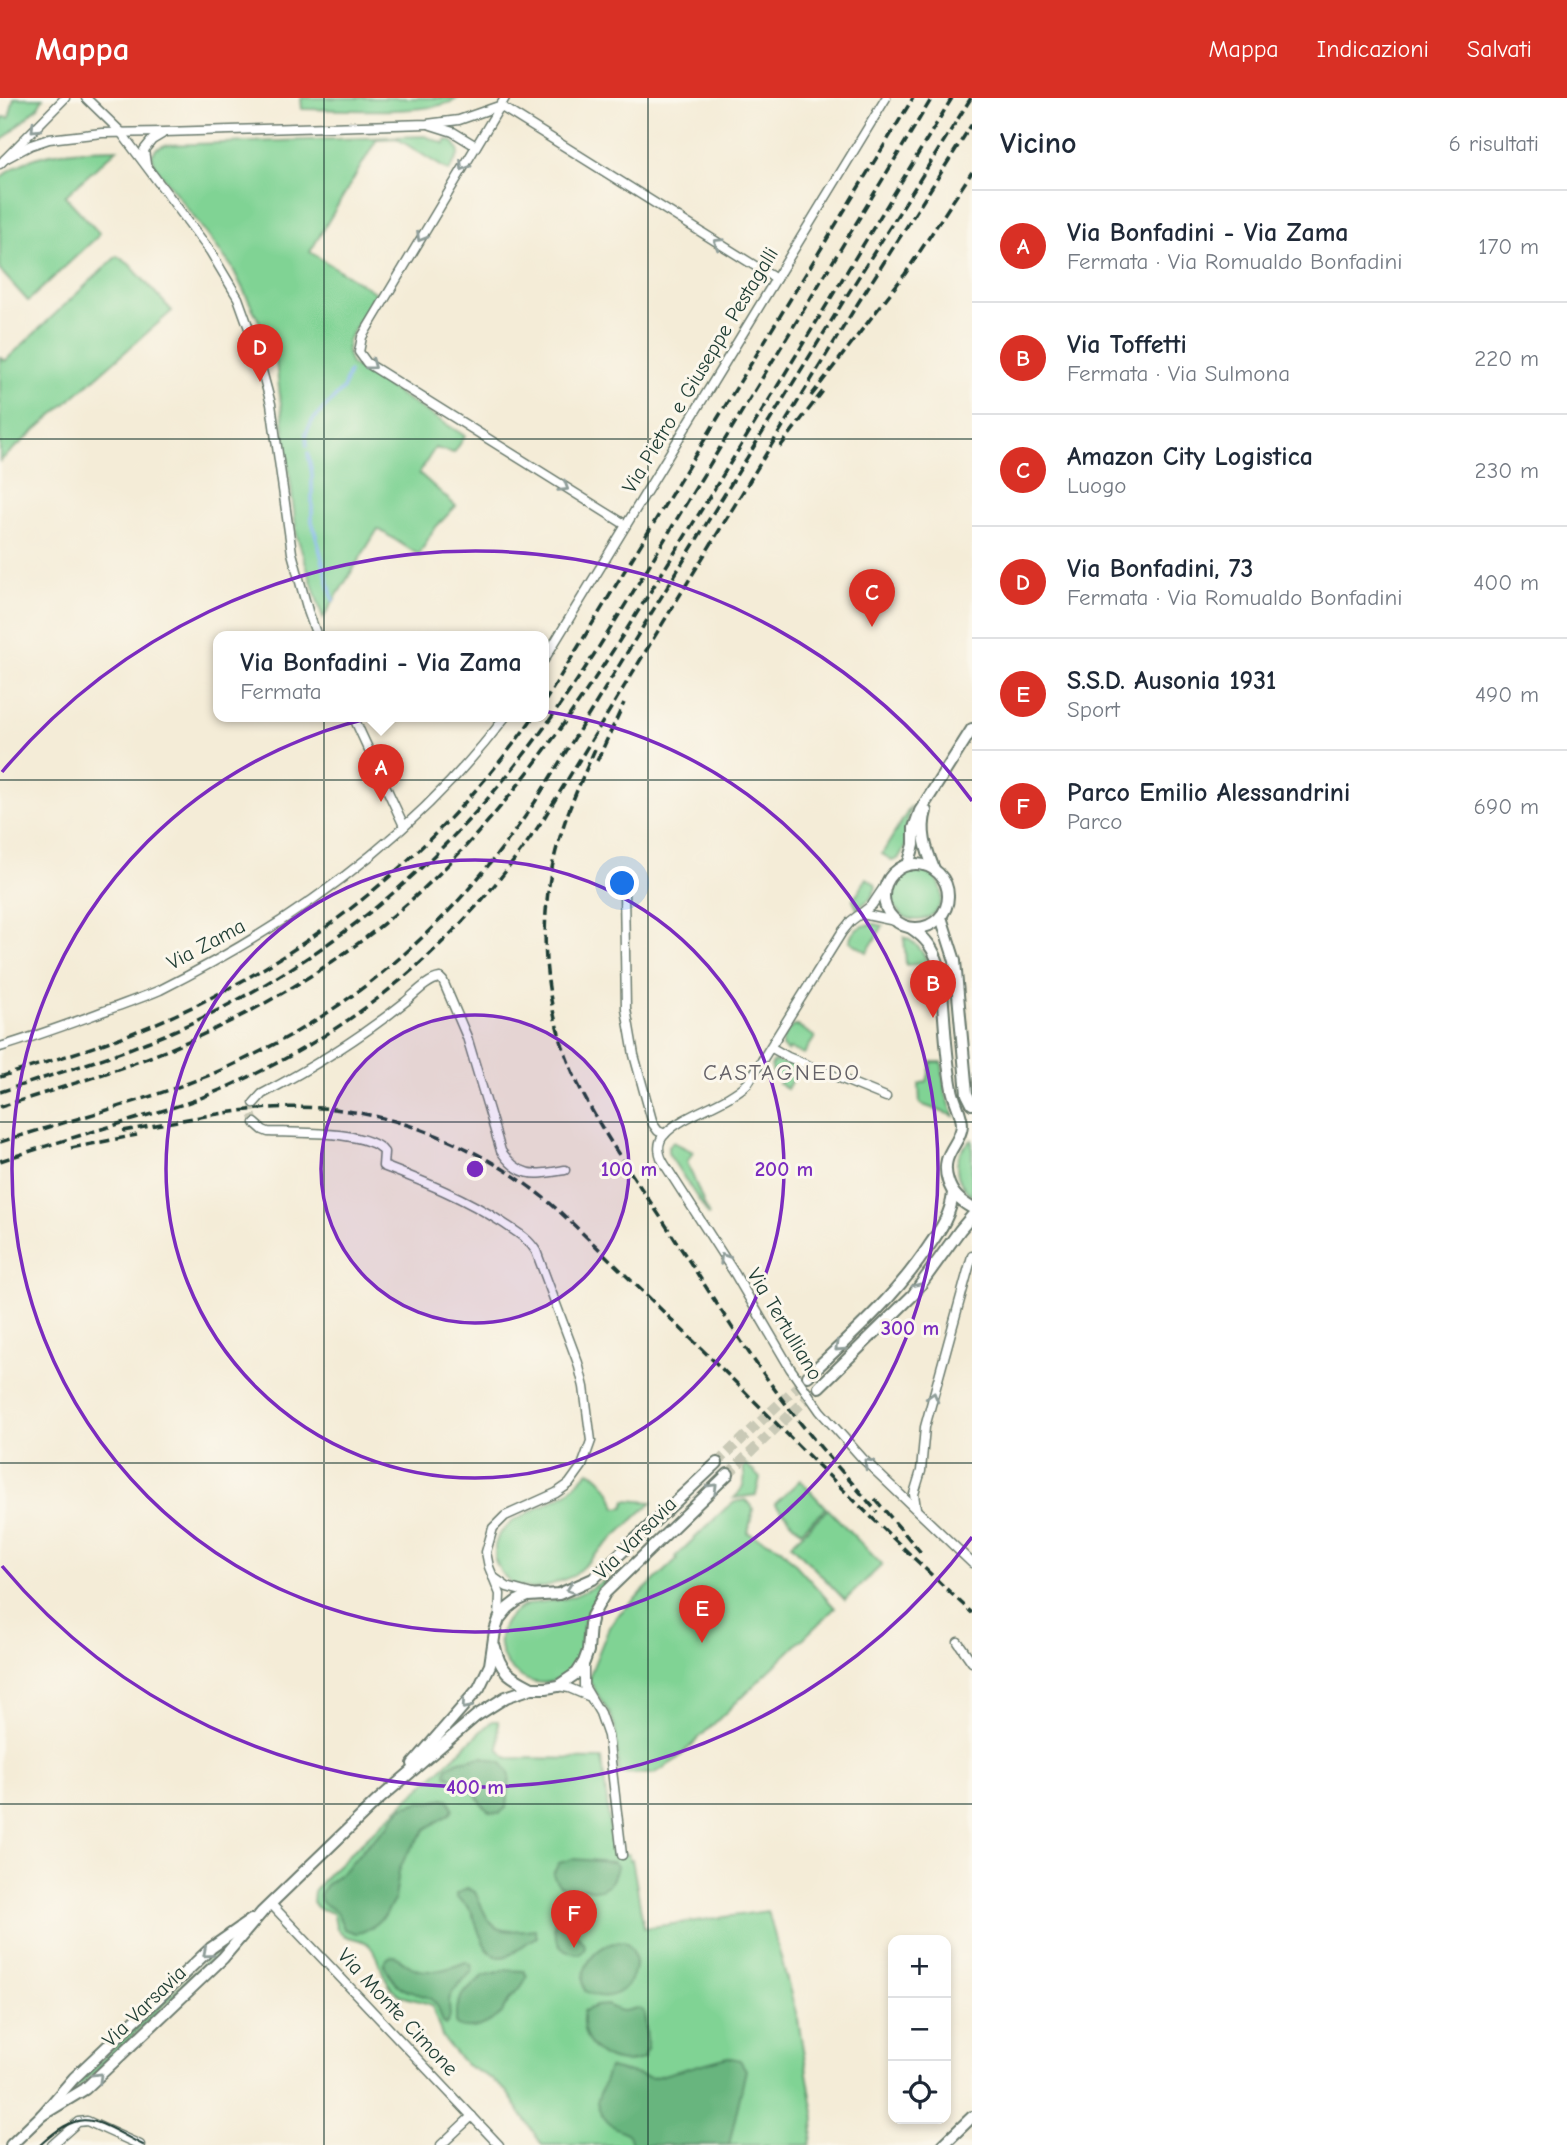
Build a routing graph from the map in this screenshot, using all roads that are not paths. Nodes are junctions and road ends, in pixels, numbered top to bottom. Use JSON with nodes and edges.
{"nodes":[{"id":1,"x":65,"y":98,"type":"edge"},
{"id":2,"x":86,"y":98,"type":"edge"},
{"id":3,"x":886,"y":98,"type":"edge"},
{"id":4,"x":502,"y":102,"type":"edge"},
{"id":5,"x":427,"y":124,"type":"junction"},
{"id":6,"x":120,"y":131,"type":"junction"},
{"id":7,"x":164,"y":132,"type":"junction"},
{"id":8,"x":476,"y":146,"type":"junction"},
{"id":9,"x":3,"y":161,"type":"edge"},
{"id":10,"x":147,"y":167,"type":"junction"},
{"id":11,"x":776,"y":279,"type":"junction"},
{"id":12,"x":626,"y":525,"type":"junction"},
{"id":13,"x":315,"y":631,"type":"edge"},
{"id":14,"x":549,"y":652,"type":"edge"},
{"id":15,"x":355,"y":722,"type":"edge"},
{"id":16,"x":501,"y":722,"type":"edge"},
{"id":17,"x":972,"y":729,"type":"edge"},
{"id":18,"x":928,"y":800,"type":"junction"},
{"id":19,"x":404,"y":826,"type":"junction"},
{"id":20,"x":908,"y":865,"type":"junction"},
{"id":21,"x":934,"y":869,"type":"junction"},
{"id":22,"x":886,"y":884,"type":"junction"},
{"id":23,"x":624,"y":892,"type":"dead end"},
{"id":24,"x":862,"y":914,"type":"junction"},
{"id":25,"x":941,"y":917,"type":"junction"},
{"id":26,"x":895,"y":921,"type":"junction"},
{"id":27,"x":912,"y":928,"type":"junction"},
{"id":28,"x":0,"y":1047,"type":"edge"},
{"id":29,"x":772,"y":1048,"type":"junction"},
{"id":30,"x":886,"y":1097,"type":"dead end"},
{"id":31,"x":254,"y":1102,"type":"dead end"},
{"id":32,"x":972,"y":1104,"type":"edge"},
{"id":33,"x":255,"y":1123,"type":"dead end"},
{"id":34,"x":972,"y":1129,"type":"edge"},
{"id":35,"x":665,"y":1134,"type":"junction"},
{"id":36,"x":957,"y":1138,"type":"junction"},
{"id":37,"x":565,"y":1170,"type":"dead end"},
{"id":38,"x":953,"y":1192,"type":"junction"},
{"id":39,"x":972,"y":1208,"type":"edge"},
{"id":40,"x":972,"y":1216,"type":"edge"},
{"id":41,"x":972,"y":1256,"type":"edge"},
{"id":42,"x":808,"y":1376,"type":"tunnel mouth"},
{"id":43,"x":819,"y":1387,"type":"tunnel mouth"},
{"id":44,"x":717,"y":1463,"type":"tunnel mouth"},
{"id":45,"x":728,"y":1474,"type":"tunnel mouth"},
{"id":46,"x":917,"y":1511,"type":"junction"},
{"id":47,"x":972,"y":1563,"type":"edge"},
{"id":48,"x":493,"y":1577,"type":"junction"},
{"id":49,"x":538,"y":1595,"type":"junction"},
{"id":50,"x":499,"y":1619,"type":"junction"},
{"id":51,"x":958,"y":1642,"type":"dead end"},
{"id":52,"x":494,"y":1644,"type":"junction"},
{"id":53,"x":584,"y":1662,"type":"junction"},
{"id":54,"x":972,"y":1662,"type":"edge"},
{"id":55,"x":558,"y":1686,"type":"junction"},
{"id":56,"x":532,"y":1688,"type":"junction"},
{"id":57,"x":590,"y":1698,"type":"junction"},
{"id":58,"x":397,"y":1782,"type":"junction"},
{"id":59,"x":622,"y":1854,"type":"dead end"},
{"id":60,"x":271,"y":1904,"type":"junction"},
{"id":61,"x":472,"y":2116,"type":"junction"},
{"id":62,"x":972,"y":2117,"type":"edge"},
{"id":63,"x":11,"y":2145,"type":"edge"},
{"id":64,"x":52,"y":2145,"type":"edge"},
{"id":65,"x":139,"y":2145,"type":"edge"},
{"id":66,"x":441,"y":2145,"type":"edge"},
{"id":67,"x":499,"y":2145,"type":"edge"},
{"id":68,"x":943,"y":2145,"type":"edge"}],
"edges":[{"from":1,"to":9,"type":"street","one_way":true},
{"from":2,"to":6,"type":"street"},
{"from":3,"to":11,"type":"street","name":"Via Pietro e Giuseppe Pestagalli"},
{"from":4,"to":5,"type":"street"},
{"from":4,"to":8,"type":"street"},
{"from":11,"to":4,"type":"street","one_way":true},
{"from":5,"to":7,"type":"street"},
{"from":5,"to":8,"type":"street"},
{"from":6,"to":7,"type":"street"},
{"from":6,"to":9,"type":"street"},
{"from":6,"to":10,"type":"street"},
{"from":7,"to":10,"type":"street"},
{"from":8,"to":12,"type":"street","one_way":true},
{"from":10,"to":13,"type":"street"},
{"from":11,"to":12,"type":"street","name":"Via Pietro e Giuseppe Pestagalli"},
{"from":12,"to":14,"type":"street","name":"Via Pietro e Giuseppe Pestagalli"},
{"from":15,"to":19,"type":"street"},
{"from":16,"to":19,"type":"street"},
{"from":17,"to":18,"type":"street"},
{"from":18,"to":20,"type":"street"},
{"from":18,"to":21,"type":"street"},
{"from":19,"to":28,"type":"street","name":"Via Zama"},
{"from":20,"to":21,"type":"street"},
{"from":20,"to":22,"type":"street"},
{"from":21,"to":25,"type":"street"},
{"from":22,"to":24,"type":"street"},
{"from":22,"to":26,"type":"street"},
{"from":23,"to":35,"type":"street"},
{"from":24,"to":26,"type":"street"},
{"from":24,"to":29,"type":"street"},
{"from":25,"to":27,"type":"street"},
{"from":25,"to":32,"type":"street"},
{"from":26,"to":27,"type":"street"},
{"from":27,"to":36,"type":"street"},
{"from":29,"to":30,"type":"street"},
{"from":29,"to":35,"type":"street"},
{"from":31,"to":37,"type":"street"},
{"from":33,"to":48,"type":"street"},
{"from":34,"to":36,"type":"street"},
{"from":46,"to":35,"type":"street","name":"Via Tertulliano","one_way":true},
{"from":36,"to":38,"type":"street"},
{"from":38,"to":39,"type":"street"},
{"from":38,"to":42,"type":"street","one_way":true},
{"from":43,"to":40,"type":"street","one_way":true},
{"from":46,"to":41,"type":"street","one_way":true},
{"from":44,"to":49,"type":"street","name":"Via Varsavia","one_way":true},
{"from":53,"to":45,"type":"street","name":"Via Varsavia","one_way":true},
{"from":46,"to":47,"type":"street","name":"Via Tertulliano"},
{"from":48,"to":49,"type":"street"},
{"from":48,"to":50,"type":"street"},
{"from":49,"to":50,"type":"street","name":"Via Varsavia"},
{"from":50,"to":52,"type":"street","name":"Via Varsavia"},
{"from":51,"to":54,"type":"street"},
{"from":52,"to":56,"type":"street"},
{"from":52,"to":58,"type":"street","name":"Via Varsavia","one_way":true},
{"from":53,"to":55,"type":"street"},
{"from":53,"to":57,"type":"street"},
{"from":55,"to":56,"type":"street","name":"Via Varsavia"},
{"from":55,"to":57,"type":"street"},
{"from":56,"to":58,"type":"street","name":"Via Varsavia"},
{"from":57,"to":59,"type":"street"},
{"from":58,"to":60,"type":"street","name":"Via Varsavia"},
{"from":60,"to":61,"type":"street","name":"Via Monte Cimone"},
{"from":60,"to":63,"type":"street","name":"Via Varsavia"},
{"from":61,"to":66,"type":"street"},
{"from":61,"to":67,"type":"street","name":"Via Monte Cimone"},
{"from":62,"to":68,"type":"street"},
{"from":64,"to":65,"type":"street"}]}
